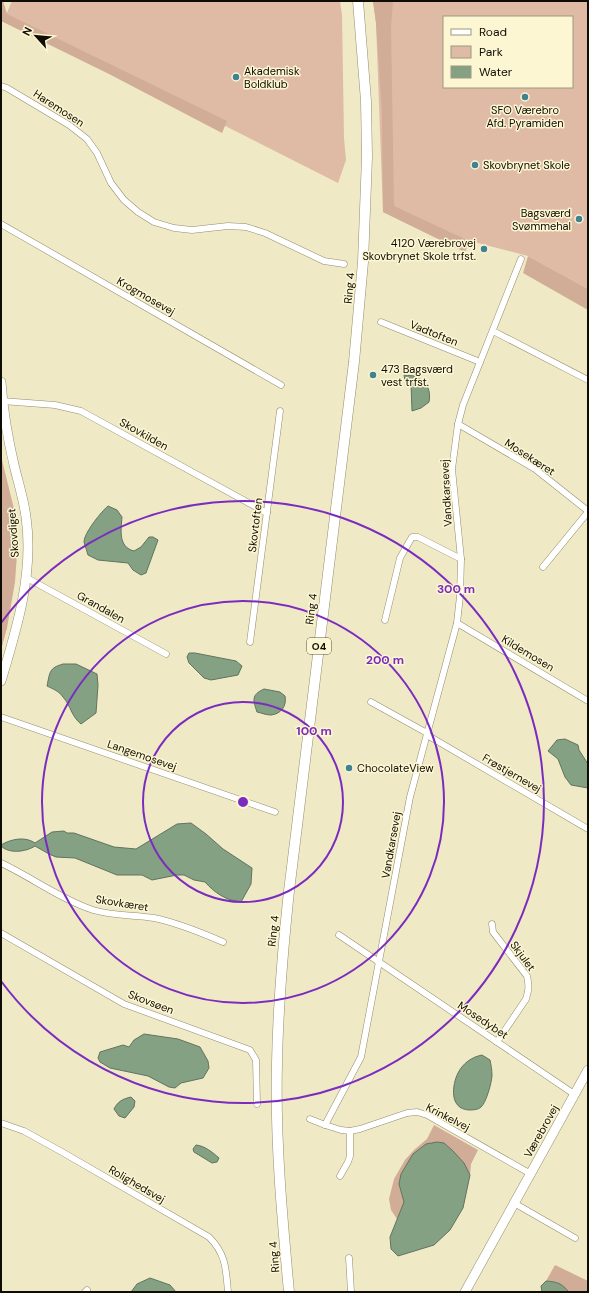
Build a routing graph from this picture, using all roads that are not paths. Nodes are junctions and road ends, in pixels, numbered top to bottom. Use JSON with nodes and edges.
{"nodes":[{"id":1,"x":358,"y":1,"type":"edge"},
{"id":2,"x":1,"y":86,"type":"edge"},
{"id":3,"x":1,"y":224,"type":"edge"},
{"id":4,"x":521,"y":259,"type":"dead end"},
{"id":5,"x":344,"y":264,"type":"dead end"},
{"id":6,"x":381,"y":322,"type":"dead end"},
{"id":7,"x":493,"y":331,"type":"junction"},
{"id":8,"x":480,"y":362,"type":"junction"},
{"id":9,"x":588,"y":380,"type":"edge"},
{"id":10,"x":1,"y":382,"type":"edge"},
{"id":11,"x":281,"y":385,"type":"dead end"},
{"id":12,"x":2,"y":401,"type":"junction"},
{"id":13,"x":280,"y":411,"type":"dead end"},
{"id":14,"x":458,"y":424,"type":"junction"},
{"id":15,"x":588,"y":512,"type":"edge"},
{"id":16,"x":266,"y":513,"type":"junction"},
{"id":17,"x":460,"y":559,"type":"junction"},
{"id":18,"x":543,"y":567,"type":"dead end"},
{"id":19,"x":27,"y":578,"type":"junction"},
{"id":20,"x":385,"y":620,"type":"dead end"},
{"id":21,"x":457,"y":623,"type":"junction"},
{"id":22,"x":250,"y":642,"type":"dead end"},
{"id":23,"x":166,"y":654,"type":"dead end"},
{"id":24,"x":1,"y":681,"type":"edge"},
{"id":25,"x":588,"y":701,"type":"edge"},
{"id":26,"x":371,"y":702,"type":"dead end"},
{"id":27,"x":1,"y":717,"type":"edge"},
{"id":28,"x":427,"y":734,"type":"junction"},
{"id":29,"x":275,"y":812,"type":"dead end"},
{"id":30,"x":588,"y":829,"type":"edge"},
{"id":31,"x":1,"y":863,"type":"edge"},
{"id":32,"x":492,"y":924,"type":"dead end"},
{"id":33,"x":1,"y":933,"type":"edge"},
{"id":34,"x":339,"y":935,"type":"dead end"},
{"id":35,"x":223,"y":942,"type":"dead end"},
{"id":36,"x":380,"y":963,"type":"junction"},
{"id":37,"x":497,"y":1042,"type":"junction"},
{"id":38,"x":588,"y":1070,"type":"edge"},
{"id":39,"x":574,"y":1094,"type":"junction"},
{"id":40,"x":257,"y":1104,"type":"dead end"},
{"id":41,"x":310,"y":1119,"type":"dead end"},
{"id":42,"x":1,"y":1123,"type":"edge"},
{"id":43,"x":325,"y":1126,"type":"junction"},
{"id":44,"x":350,"y":1131,"type":"junction"},
{"id":45,"x":531,"y":1174,"type":"junction"},
{"id":46,"x":340,"y":1176,"type":"dead end"},
{"id":47,"x":514,"y":1203,"type":"junction"},
{"id":48,"x":575,"y":1238,"type":"dead end"},
{"id":49,"x":349,"y":1258,"type":"dead end"},
{"id":50,"x":228,"y":1292,"type":"edge"},
{"id":51,"x":289,"y":1292,"type":"edge"},
{"id":52,"x":351,"y":1292,"type":"edge"},
{"id":53,"x":465,"y":1292,"type":"edge"}],
"edges":[{"from":1,"to":51,"type":"main road","name":"Ring 4","number":"O4"},
{"from":2,"to":5,"type":"street","name":"Haremosen"},
{"from":3,"to":11,"type":"street","name":"Krogmosevej"},
{"from":4,"to":7,"type":"street","name":"Vandkarsevej"},
{"from":6,"to":8,"type":"street","name":"Vadtoften"},
{"from":7,"to":8,"type":"street","name":"Vandkarsevej"},
{"from":7,"to":9,"type":"street"},
{"from":8,"to":14,"type":"street","name":"Vandkarsevej"},
{"from":10,"to":12,"type":"street","name":"Skovdiget"},
{"from":12,"to":16,"type":"street","name":"Skovkilden"},
{"from":12,"to":19,"type":"street","name":"Skovdiget"},
{"from":13,"to":16,"type":"street","name":"Skovtoften"},
{"from":14,"to":15,"type":"street","name":"Mosekæret"},
{"from":14,"to":17,"type":"street","name":"Vandkarsevej"},
{"from":15,"to":18,"type":"street","name":"Mosekæret"},
{"from":16,"to":22,"type":"street","name":"Skovtoften"},
{"from":17,"to":20,"type":"street"},
{"from":17,"to":21,"type":"street","name":"Vandkarsevej"},
{"from":19,"to":23,"type":"street","name":"Grandalen"},
{"from":19,"to":24,"type":"street","name":"Skovdiget"},
{"from":21,"to":25,"type":"street","name":"Kildemosen"},
{"from":21,"to":28,"type":"street","name":"Vandkarsevej"},
{"from":26,"to":28,"type":"street"},
{"from":27,"to":29,"type":"street","name":"Langemosevej"},
{"from":28,"to":30,"type":"street","name":"Frøstjernevej"},
{"from":28,"to":36,"type":"street","name":"Vandkarsevej"},
{"from":31,"to":35,"type":"street","name":"Skovkæret"},
{"from":32,"to":37,"type":"street","name":"Skjulet"},
{"from":33,"to":40,"type":"street","name":"Skovsøen"},
{"from":34,"to":36,"type":"street"},
{"from":36,"to":37,"type":"street","name":"Mosedybet"},
{"from":36,"to":43,"type":"street","name":"Vandkarsevej"},
{"from":37,"to":39,"type":"street","name":"Mosedybet"},
{"from":38,"to":39,"type":"street","name":"Værebrovej"},
{"from":39,"to":45,"type":"street","name":"Værebrovej"},
{"from":41,"to":43,"type":"street","name":"Krinkelvej"},
{"from":42,"to":50,"type":"street","name":"Rolighedsvej"},
{"from":43,"to":44,"type":"street","name":"Krinkelvej"},
{"from":44,"to":45,"type":"street","name":"Krinkelvej"},
{"from":44,"to":46,"type":"street"},
{"from":45,"to":47,"type":"street","name":"Værebrovej"},
{"from":47,"to":48,"type":"street"},
{"from":47,"to":53,"type":"street","name":"Værebrovej"},
{"from":49,"to":52,"type":"street"}]}
